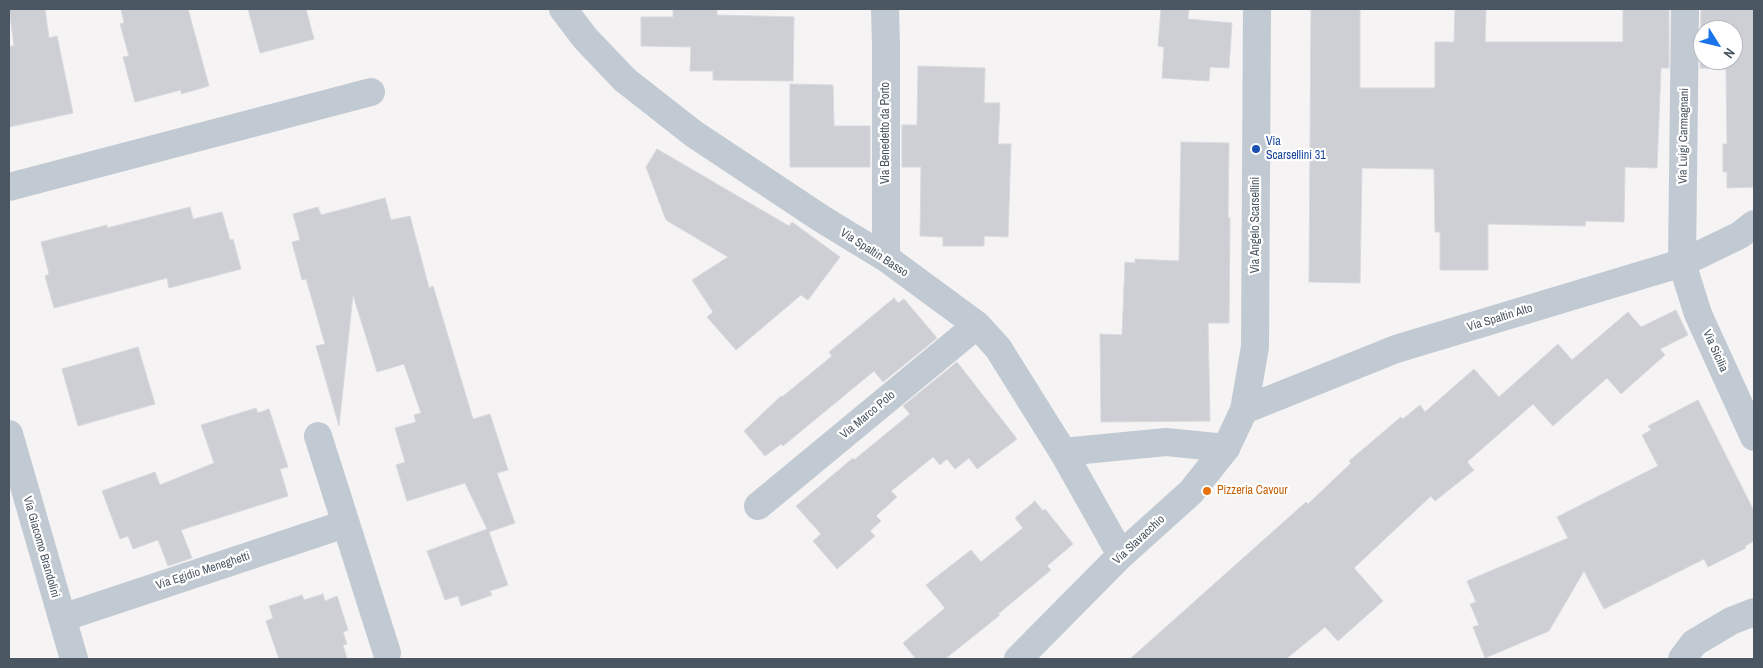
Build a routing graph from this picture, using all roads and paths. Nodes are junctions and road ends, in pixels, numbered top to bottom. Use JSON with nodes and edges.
{"nodes":[{"id":1,"x":563,"y":9,"type":"edge"},
{"id":2,"x":885,"y":9,"type":"edge"},
{"id":3,"x":1257,"y":9,"type":"edge"},
{"id":4,"x":1685,"y":9,"type":"edge"},
{"id":5,"x":371,"y":92,"type":"dead end"},
{"id":6,"x":9,"y":187,"type":"edge"},
{"id":7,"x":1750,"y":234,"type":"edge"},
{"id":8,"x":886,"y":258,"type":"junction"},
{"id":9,"x":1682,"y":263,"type":"junction"},
{"id":10,"x":977,"y":325,"type":"junction"},
{"id":11,"x":1244,"y":410,"type":"junction"},
{"id":12,"x":9,"y":434,"type":"edge"},
{"id":13,"x":318,"y":436,"type":"dead end"},
{"id":14,"x":1754,"y":437,"type":"edge"},
{"id":15,"x":1226,"y":448,"type":"junction"},
{"id":16,"x":1063,"y":452,"type":"junction"},
{"id":17,"x":758,"y":506,"type":"dead end"},
{"id":18,"x":345,"y":524,"type":"junction"},
{"id":19,"x":1121,"y":555,"type":"junction"},
{"id":20,"x":1754,"y":612,"type":"edge"},
{"id":21,"x":62,"y":618,"type":"junction"},
{"id":22,"x":387,"y":653,"type":"dead end"},
{"id":23,"x":74,"y":659,"type":"edge"},
{"id":24,"x":1018,"y":659,"type":"edge"},
{"id":25,"x":1682,"y":659,"type":"edge"}],
"edges":[{"from":1,"to":8,"type":"street","name":"Via Spaltin Basso"},
{"from":2,"to":8,"type":"street","name":"Via Benedetto da Porto"},
{"from":3,"to":11,"type":"street","name":"Via Angelo Scarsellini"},
{"from":4,"to":9,"type":"street","name":"Via Luigi Carmagnani"},
{"from":5,"to":6,"type":"street"},
{"from":7,"to":9,"type":"street","name":"Via Spaltin Alto"},
{"from":8,"to":10,"type":"street","name":"Via Spaltin Basso"},
{"from":9,"to":11,"type":"street","name":"Via Spaltin Alto"},
{"from":9,"to":14,"type":"street","name":"Via Sicilia"},
{"from":10,"to":16,"type":"street","name":"Via Spaltin Basso"},
{"from":10,"to":17,"type":"street","name":"Via Marco Polo"},
{"from":11,"to":15,"type":"street","name":"Via Slavacchio"},
{"from":12,"to":21,"type":"street","name":"Via Giacomo Brandolini"},
{"from":13,"to":18,"type":"street"},
{"from":15,"to":16,"type":"street"},
{"from":15,"to":19,"type":"street","name":"Via Slavacchio"},
{"from":16,"to":19,"type":"street","name":"Via Spaltin Basso"},
{"from":18,"to":21,"type":"street","name":"Via Egidio Meneghetti"},
{"from":18,"to":22,"type":"street"},
{"from":19,"to":24,"type":"street","name":"Via Slavacchio"},
{"from":20,"to":25,"type":"street"},
{"from":21,"to":23,"type":"street","name":"Via Giacomo Brandolini"}]}
